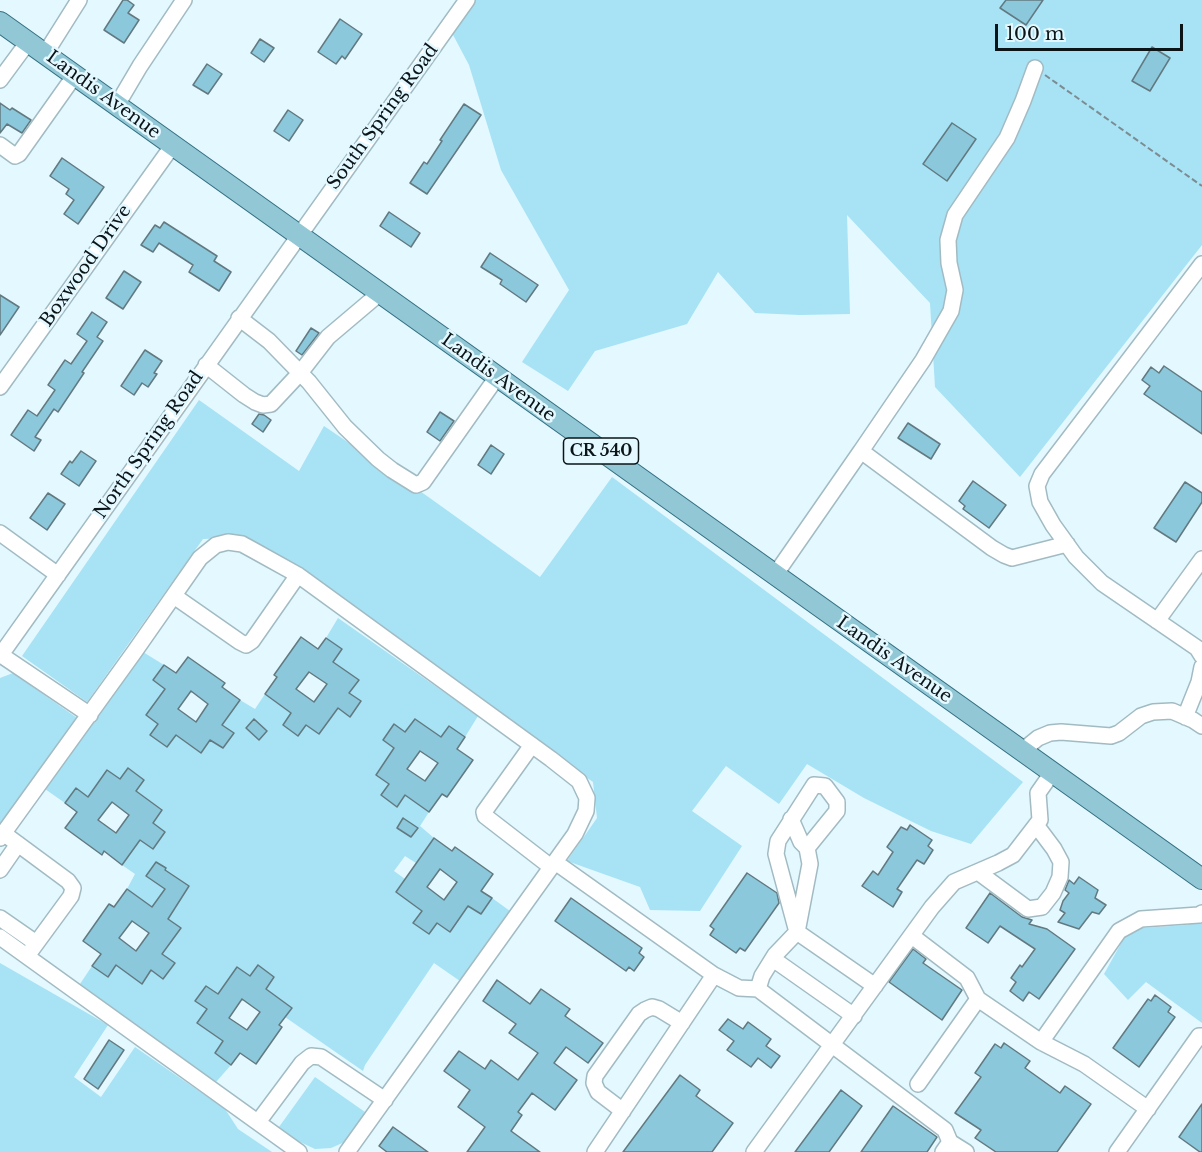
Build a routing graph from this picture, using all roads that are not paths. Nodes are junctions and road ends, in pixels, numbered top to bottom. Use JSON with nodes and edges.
{"nodes":[{"id":1,"x":79,"y":0,"type":"edge"},
{"id":2,"x":184,"y":0,"type":"edge"},
{"id":3,"x":467,"y":0,"type":"edge"},
{"id":4,"x":0,"y":22,"type":"edge"},
{"id":5,"x":28,"y":42,"type":"junction"},
{"id":6,"x":45,"y":54,"type":"junction"},
{"id":7,"x":1035,"y":68,"type":"road end"},
{"id":8,"x":75,"y":75,"type":"junction"},
{"id":9,"x":0,"y":80,"type":"edge"},
{"id":10,"x":117,"y":105,"type":"junction"},
{"id":11,"x":0,"y":145,"type":"edge"},
{"id":12,"x":173,"y":145,"type":"junction"},
{"id":13,"x":299,"y":235,"type":"junction"},
{"id":14,"x":1202,"y":264,"type":"edge"},
{"id":15,"x":380,"y":293,"type":"junction"},
{"id":16,"x":239,"y":318,"type":"junction"},
{"id":17,"x":206,"y":365,"type":"junction"},
{"id":18,"x":300,"y":373,"type":"junction"},
{"id":19,"x":496,"y":377,"type":"junction"},
{"id":20,"x":0,"y":387,"type":"edge"},
{"id":21,"x":861,"y":451,"type":"junction"},
{"id":22,"x":0,"y":533,"type":"edge"},
{"id":23,"x":1067,"y":544,"type":"junction"},
{"id":24,"x":1202,"y":559,"type":"edge"},
{"id":25,"x":58,"y":575,"type":"junction"},
{"id":26,"x":298,"y":575,"type":"junction"},
{"id":27,"x":775,"y":575,"type":"junction"},
{"id":28,"x":174,"y":596,"type":"junction"},
{"id":29,"x":1157,"y":621,"type":"junction"},
{"id":30,"x":0,"y":655,"type":"edge"},
{"id":31,"x":1202,"y":656,"type":"edge"},
{"id":32,"x":1202,"y":667,"type":"edge"},
{"id":33,"x":90,"y":715,"type":"junction"},
{"id":34,"x":1185,"y":717,"type":"junction"},
{"id":35,"x":1202,"y":726,"type":"edge"},
{"id":36,"x":532,"y":745,"type":"junction"},
{"id":37,"x":1022,"y":751,"type":"junction"},
{"id":38,"x":1052,"y":773,"type":"junction"},
{"id":39,"x":791,"y":819,"type":"junction"},
{"id":40,"x":1036,"y":825,"type":"junction"},
{"id":41,"x":2,"y":836,"type":"edge"},
{"id":42,"x":18,"y":844,"type":"junction"},
{"id":43,"x":807,"y":848,"type":"junction"},
{"id":44,"x":553,"y":864,"type":"junction"},
{"id":45,"x":0,"y":870,"type":"edge"},
{"id":46,"x":978,"y":872,"type":"junction"},
{"id":47,"x":1202,"y":879,"type":"edge"},
{"id":48,"x":1202,"y":913,"type":"edge"},
{"id":49,"x":0,"y":918,"type":"edge"},
{"id":50,"x":798,"y":932,"type":"junction"},
{"id":51,"x":912,"y":936,"type":"junction"},
{"id":52,"x":0,"y":937,"type":"edge"},
{"id":53,"x":36,"y":944,"type":"junction"},
{"id":54,"x":27,"y":956,"type":"junction"},
{"id":55,"x":772,"y":959,"type":"junction"},
{"id":56,"x":714,"y":975,"type":"junction"},
{"id":57,"x":875,"y":986,"type":"junction"},
{"id":58,"x":758,"y":989,"type":"junction"},
{"id":59,"x":978,"y":999,"type":"junction"},
{"id":60,"x":854,"y":1016,"type":"junction"},
{"id":61,"x":682,"y":1023,"type":"junction"},
{"id":62,"x":1202,"y":1036,"type":"edge"},
{"id":63,"x":1041,"y":1042,"type":"junction"},
{"id":64,"x":833,"y":1045,"type":"junction"},
{"id":65,"x":918,"y":1084,"type":"dead end"},
{"id":66,"x":384,"y":1100,"type":"junction"},
{"id":67,"x":1148,"y":1109,"type":"junction"},
{"id":68,"x":623,"y":1111,"type":"junction"},
{"id":69,"x":258,"y":1122,"type":"junction"},
{"id":70,"x":946,"y":1147,"type":"edge"},
{"id":71,"x":299,"y":1152,"type":"edge"},
{"id":72,"x":347,"y":1152,"type":"edge"},
{"id":73,"x":595,"y":1152,"type":"edge"},
{"id":74,"x":754,"y":1152,"type":"edge"},
{"id":75,"x":966,"y":1152,"type":"edge"},
{"id":76,"x":1117,"y":1152,"type":"edge"}],
"edges":[{"from":1,"to":6,"type":"street"},
{"from":2,"to":10,"type":"street"},
{"from":3,"to":13,"type":"street","name":"South Spring Road"},
{"from":4,"to":5,"type":"main road","name":"Landis Avenue","number":"CR 540"},
{"from":5,"to":6,"type":"main road","name":"Landis Avenue","number":"CR 540"},
{"from":5,"to":9,"type":"street"},
{"from":6,"to":8,"type":"main road","name":"Landis Avenue","number":"CR 540"},
{"from":7,"to":21,"type":"street"},
{"from":8,"to":10,"type":"main road","name":"Landis Avenue","number":"CR 540"},
{"from":8,"to":11,"type":"street"},
{"from":10,"to":12,"type":"main road","name":"Landis Avenue","number":"CR 540"},
{"from":12,"to":13,"type":"main road","name":"Landis Avenue","number":"CR 540"},
{"from":12,"to":20,"type":"street","name":"Boxwood Drive"},
{"from":13,"to":15,"type":"main road","name":"Landis Avenue","number":"CR 540"},
{"from":13,"to":16,"type":"street","name":"North Spring Road"},
{"from":14,"to":23,"type":"street"},
{"from":15,"to":18,"type":"street"},
{"from":15,"to":19,"type":"main road","name":"Landis Avenue","number":"CR 540"},
{"from":16,"to":17,"type":"street","name":"North Spring Road"},
{"from":16,"to":18,"type":"street"},
{"from":17,"to":18,"type":"street"},
{"from":17,"to":25,"type":"street","name":"North Spring Road"},
{"from":18,"to":19,"type":"street"},
{"from":19,"to":27,"type":"main road","name":"Landis Avenue","number":"CR 540"},
{"from":21,"to":23,"type":"street"},
{"from":21,"to":27,"type":"street"},
{"from":22,"to":25,"type":"street"},
{"from":23,"to":29,"type":"street"},
{"from":24,"to":29,"type":"street"},
{"from":25,"to":30,"type":"street","name":"North Spring Road"},
{"from":26,"to":28,"type":"street"},
{"from":26,"to":28,"type":"street"},
{"from":26,"to":36,"type":"street"},
{"from":27,"to":37,"type":"main road","name":"Landis Avenue","number":"CR 540"},
{"from":28,"to":33,"type":"street"},
{"from":29,"to":31,"type":"street"},
{"from":30,"to":33,"type":"street"},
{"from":32,"to":34,"type":"street"},
{"from":33,"to":41,"type":"street"},
{"from":34,"to":35,"type":"street"},
{"from":34,"to":37,"type":"street"},
{"from":36,"to":44,"type":"street"},
{"from":36,"to":44,"type":"street"},
{"from":37,"to":38,"type":"main road","name":"Landis Avenue","number":"CR 540"},
{"from":38,"to":40,"type":"street"},
{"from":38,"to":47,"type":"main road","name":"Landis Avenue","number":"CR 540"},
{"from":39,"to":43,"type":"street"},
{"from":39,"to":43,"type":"street"},
{"from":39,"to":50,"type":"street"},
{"from":40,"to":46,"type":"street"},
{"from":40,"to":46,"type":"street"},
{"from":41,"to":42,"type":"street"},
{"from":42,"to":45,"type":"street"},
{"from":42,"to":53,"type":"street"},
{"from":43,"to":50,"type":"street"},
{"from":44,"to":56,"type":"street"},
{"from":44,"to":66,"type":"street"},
{"from":46,"to":51,"type":"street"},
{"from":48,"to":63,"type":"street"},
{"from":49,"to":53,"type":"street"},
{"from":50,"to":55,"type":"street"},
{"from":50,"to":57,"type":"street"},
{"from":51,"to":57,"type":"street"},
{"from":51,"to":59,"type":"street"},
{"from":52,"to":54,"type":"street"},
{"from":53,"to":54,"type":"street"},
{"from":54,"to":69,"type":"street"},
{"from":55,"to":58,"type":"street"},
{"from":55,"to":60,"type":"street"},
{"from":56,"to":58,"type":"street"},
{"from":56,"to":61,"type":"street"},
{"from":57,"to":60,"type":"street"},
{"from":58,"to":64,"type":"street"},
{"from":59,"to":63,"type":"street"},
{"from":59,"to":65,"type":"street"},
{"from":60,"to":64,"type":"street"},
{"from":61,"to":68,"type":"street"},
{"from":61,"to":68,"type":"street"},
{"from":62,"to":67,"type":"street"},
{"from":63,"to":67,"type":"street"},
{"from":64,"to":70,"type":"street"},
{"from":64,"to":74,"type":"street"},
{"from":66,"to":69,"type":"street"},
{"from":66,"to":72,"type":"street"},
{"from":67,"to":76,"type":"street"},
{"from":68,"to":73,"type":"street"},
{"from":69,"to":71,"type":"street"},
{"from":70,"to":75,"type":"street"}]}
